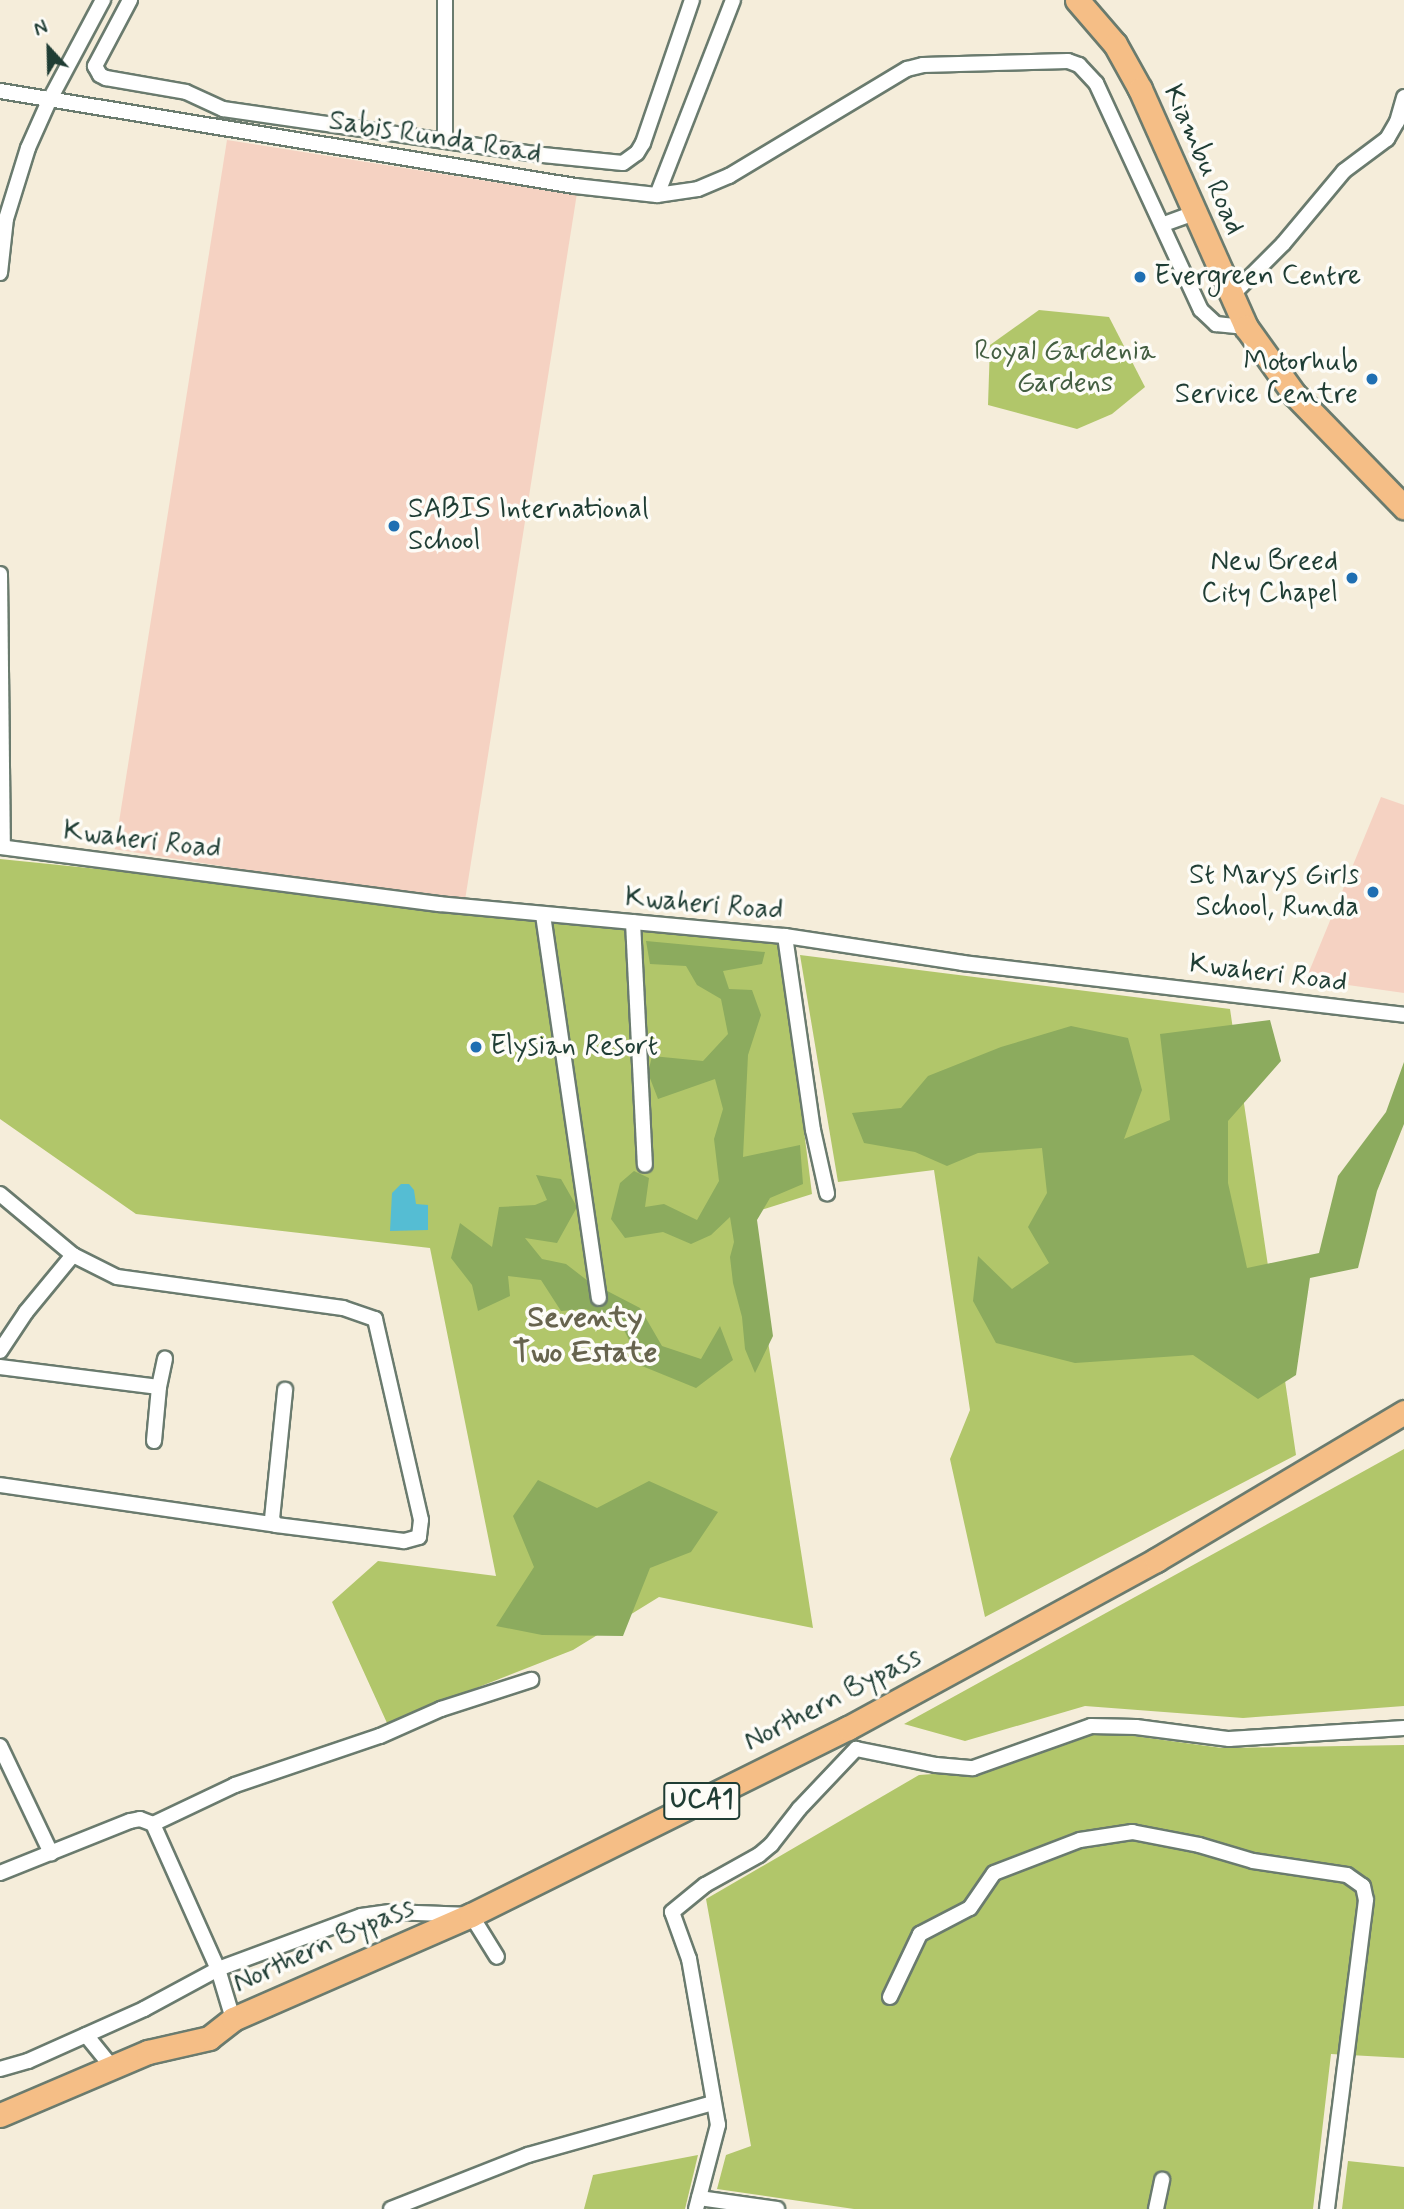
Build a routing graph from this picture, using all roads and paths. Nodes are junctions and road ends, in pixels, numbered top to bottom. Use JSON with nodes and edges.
{"nodes":[{"id":1,"x":103,"y":0,"type":"edge"},
{"id":2,"x":130,"y":0,"type":"edge"},
{"id":3,"x":445,"y":0,"type":"edge"},
{"id":4,"x":692,"y":0,"type":"edge"},
{"id":5,"x":733,"y":0,"type":"edge"},
{"id":6,"x":1077,"y":0,"type":"edge"},
{"id":7,"x":0,"y":91,"type":"edge"},
{"id":8,"x":1404,"y":97,"type":"edge"},
{"id":9,"x":49,"y":101,"type":"junction"},
{"id":10,"x":445,"y":139,"type":"junction"},
{"id":11,"x":656,"y":195,"type":"junction"},
{"id":12,"x":1194,"y":213,"type":"junction"},
{"id":13,"x":1164,"y":224,"type":"junction"},
{"id":14,"x":0,"y":273,"type":"edge"},
{"id":15,"x":1231,"y":296,"type":"junction"},
{"id":16,"x":1247,"y":327,"type":"junction"},
{"id":17,"x":1404,"y":507,"type":"edge"},
{"id":18,"x":0,"y":574,"type":"edge"},
{"id":19,"x":2,"y":847,"type":"edge"},
{"id":20,"x":543,"y":915,"type":"junction"},
{"id":21,"x":633,"y":922,"type":"junction"},
{"id":22,"x":785,"y":936,"type":"junction"},
{"id":23,"x":1404,"y":1015,"type":"edge"},
{"id":24,"x":645,"y":1165,"type":"dead end"},
{"id":25,"x":0,"y":1194,"type":"edge"},
{"id":26,"x":827,"y":1194,"type":"dead end"},
{"id":27,"x":73,"y":1255,"type":"junction"},
{"id":28,"x":599,"y":1298,"type":"dead end"},
{"id":29,"x":0,"y":1351,"type":"edge"},
{"id":30,"x":165,"y":1359,"type":"dead end"},
{"id":31,"x":0,"y":1367,"type":"edge"},
{"id":32,"x":159,"y":1387,"type":"junction"},
{"id":33,"x":285,"y":1390,"type":"dead end"},
{"id":34,"x":1404,"y":1407,"type":"edge"},
{"id":35,"x":1404,"y":1412,"type":"edge"},
{"id":36,"x":1378,"y":1428,"type":"junction"},
{"id":37,"x":154,"y":1441,"type":"dead end"},
{"id":38,"x":0,"y":1485,"type":"edge"},
{"id":39,"x":276,"y":1525,"type":"junction"},
{"id":40,"x":531,"y":1680,"type":"dead end"},
{"id":41,"x":1404,"y":1728,"type":"edge"},
{"id":42,"x":852,"y":1738,"type":"junction"},
{"id":43,"x":0,"y":1746,"type":"edge"},
{"id":44,"x":153,"y":1824,"type":"junction"},
{"id":45,"x":51,"y":1853,"type":"junction"},
{"id":46,"x":0,"y":1873,"type":"edge"},
{"id":47,"x":471,"y":1915,"type":"junction"},
{"id":48,"x":497,"y":1956,"type":"dead end"},
{"id":49,"x":218,"y":1969,"type":"junction"},
{"id":50,"x":890,"y":1997,"type":"dead end"},
{"id":51,"x":233,"y":2018,"type":"junction"},
{"id":52,"x":86,"y":2035,"type":"junction"},
{"id":53,"x":112,"y":2067,"type":"junction"},
{"id":54,"x":0,"y":2069,"type":"edge"},
{"id":55,"x":713,"y":2102,"type":"junction"},
{"id":56,"x":0,"y":2115,"type":"edge"},
{"id":57,"x":1162,"y":2180,"type":"dead end"},
{"id":58,"x":698,"y":2203,"type":"edge"},
{"id":59,"x":391,"y":2209,"type":"edge"},
{"id":60,"x":777,"y":2209,"type":"edge"},
{"id":61,"x":1156,"y":2209,"type":"edge"},
{"id":62,"x":1327,"y":2209,"type":"edge"}],
"edges":[{"from":1,"to":9,"type":"street"},
{"from":2,"to":10,"type":"street"},
{"from":3,"to":10,"type":"street"},
{"from":4,"to":10,"type":"street"},
{"from":5,"to":11,"type":"street"},
{"from":6,"to":12,"type":"main road","name":"Kiambu Road"},
{"from":7,"to":9,"type":"street","name":"Sabis Runda Road"},
{"from":8,"to":15,"type":"street"},
{"from":9,"to":11,"type":"street","name":"Sabis Runda Road"},
{"from":9,"to":14,"type":"street"},
{"from":11,"to":13,"type":"street","name":"Sabis Runda Road"},
{"from":12,"to":13,"type":"street"},
{"from":12,"to":15,"type":"main road","name":"Kiambu Road"},
{"from":13,"to":16,"type":"street","name":"Sabis Runda Road"},
{"from":15,"to":16,"type":"main road","name":"Kiambu Road"},
{"from":16,"to":17,"type":"main road","name":"Kiambu Road"},
{"from":18,"to":19,"type":"street"},
{"from":19,"to":20,"type":"street","name":"Kwaheri Road"},
{"from":20,"to":21,"type":"street","name":"Kwaheri Road"},
{"from":20,"to":28,"type":"street"},
{"from":21,"to":22,"type":"street","name":"Kwaheri Road"},
{"from":21,"to":24,"type":"street"},
{"from":22,"to":23,"type":"street","name":"Kwaheri Road"},
{"from":22,"to":26,"type":"street"},
{"from":25,"to":27,"type":"street"},
{"from":27,"to":29,"type":"street"},
{"from":27,"to":39,"type":"street"},
{"from":30,"to":32,"type":"street"},
{"from":31,"to":32,"type":"street"},
{"from":32,"to":37,"type":"street"},
{"from":33,"to":39,"type":"street"},
{"from":34,"to":36,"type":"main road"},
{"from":35,"to":36,"type":"main road","name":"Northern Bypass","number":"UCA1"},
{"from":36,"to":42,"type":"main road","name":"Northern Bypass","number":"UCA1"},
{"from":38,"to":39,"type":"street"},
{"from":40,"to":44,"type":"street"},
{"from":41,"to":42,"type":"street"},
{"from":42,"to":47,"type":"main road","name":"Northern Bypass","number":"UCA1"},
{"from":42,"to":55,"type":"street"},
{"from":43,"to":45,"type":"street"},
{"from":44,"to":45,"type":"street"},
{"from":44,"to":49,"type":"street"},
{"from":45,"to":46,"type":"street"},
{"from":47,"to":48,"type":"street"},
{"from":47,"to":49,"type":"street"},
{"from":47,"to":51,"type":"main road","name":"Northern Bypass","number":"UCA1"},
{"from":49,"to":51,"type":"street"},
{"from":49,"to":52,"type":"street"},
{"from":50,"to":62,"type":"street"},
{"from":51,"to":53,"type":"main road","name":"Northern Bypass","number":"UCA1"},
{"from":52,"to":53,"type":"street"},
{"from":52,"to":54,"type":"street"},
{"from":53,"to":56,"type":"main road","name":"Northern Bypass","number":"UCA1"},
{"from":55,"to":58,"type":"street"},
{"from":55,"to":59,"type":"street"},
{"from":57,"to":61,"type":"street"},
{"from":58,"to":60,"type":"street"}]}
